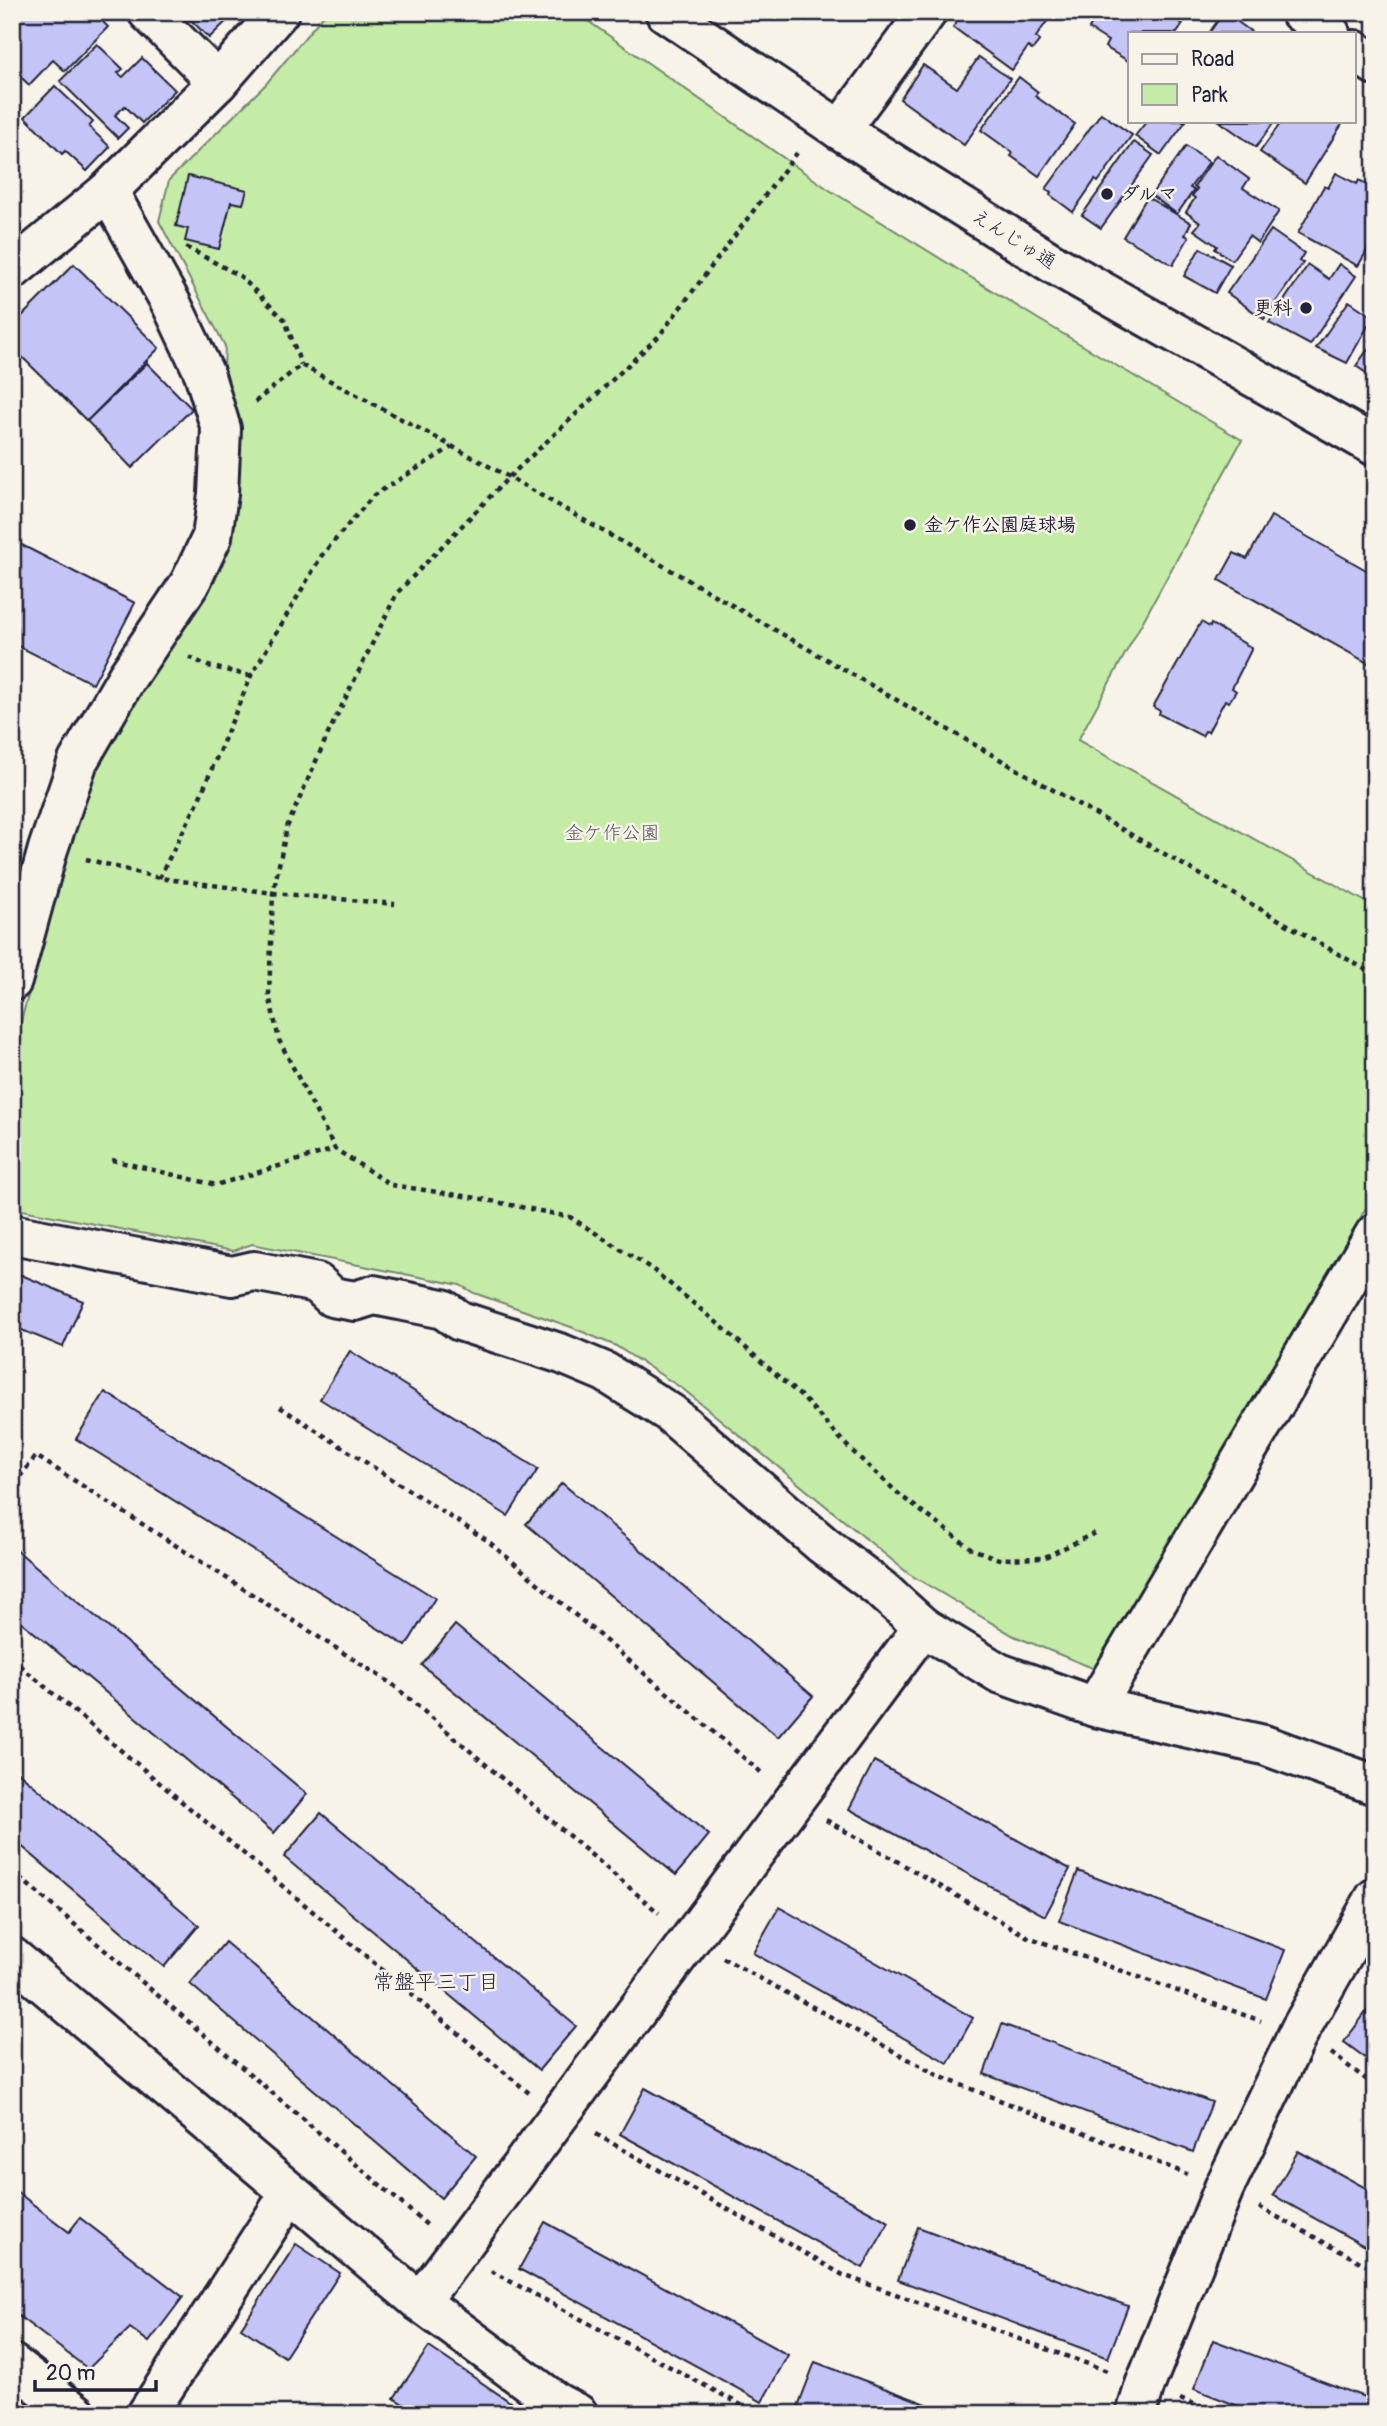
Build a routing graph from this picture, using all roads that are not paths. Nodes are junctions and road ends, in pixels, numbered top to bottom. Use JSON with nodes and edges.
{"nodes":[{"id":1,"x":148,"y":12,"type":"edge"},
{"id":2,"x":279,"y":12,"type":"edge"},
{"id":3,"x":665,"y":12,"type":"edge"},
{"id":4,"x":927,"y":12,"type":"edge"},
{"id":5,"x":1300,"y":12,"type":"edge"},
{"id":6,"x":1329,"y":32,"type":"edge"},
{"id":7,"x":1356,"y":51,"type":"edge"},
{"id":8,"x":1375,"y":65,"type":"edge"},
{"id":9,"x":218,"y":82,"type":"junction"},
{"id":10,"x":840,"y":130,"type":"junction"},
{"id":11,"x":108,"y":191,"type":"junction"},
{"id":12,"x":16,"y":259,"type":"edge"},
{"id":13,"x":1373,"y":441,"type":"edge"},
{"id":14,"x":12,"y":981,"type":"edge"},
{"id":15,"x":12,"y":1234,"type":"edge"},
{"id":16,"x":1375,"y":1234,"type":"edge"},
{"id":17,"x":923,"y":1628,"type":"junction"},
{"id":18,"x":1095,"y":1707,"type":"junction"},
{"id":19,"x":1375,"y":1785,"type":"edge"},
{"id":20,"x":1375,"y":1898,"type":"edge"},
{"id":21,"x":12,"y":1957,"type":"edge"},
{"id":22,"x":290,"y":2193,"type":"junction"},
{"id":23,"x":420,"y":2302,"type":"junction"},
{"id":24,"x":12,"y":2364,"type":"edge"},
{"id":25,"x":561,"y":2410,"type":"edge"},
{"id":26,"x":77,"y":2414,"type":"edge"},
{"id":27,"x":147,"y":2414,"type":"edge"},
{"id":28,"x":1136,"y":2414,"type":"edge"}],
"edges":[{"from":1,"to":9,"type":"street"},
{"from":2,"to":9,"type":"street"},
{"from":3,"to":10,"type":"street","name":"えんじゅ通"},
{"from":4,"to":10,"type":"street"},
{"from":5,"to":6,"type":"street"},
{"from":7,"to":8,"type":"street"},
{"from":9,"to":11,"type":"street"},
{"from":10,"to":13,"type":"street","name":"えんじゅ通"},
{"from":11,"to":12,"type":"street"},
{"from":11,"to":14,"type":"street"},
{"from":15,"to":17,"type":"street"},
{"from":16,"to":18,"type":"street"},
{"from":17,"to":18,"type":"street"},
{"from":17,"to":23,"type":"street"},
{"from":18,"to":19,"type":"street"},
{"from":20,"to":28,"type":"street"},
{"from":21,"to":22,"type":"street"},
{"from":22,"to":23,"type":"street"},
{"from":22,"to":27,"type":"street"},
{"from":23,"to":25,"type":"street"},
{"from":24,"to":26,"type":"street"}]}
